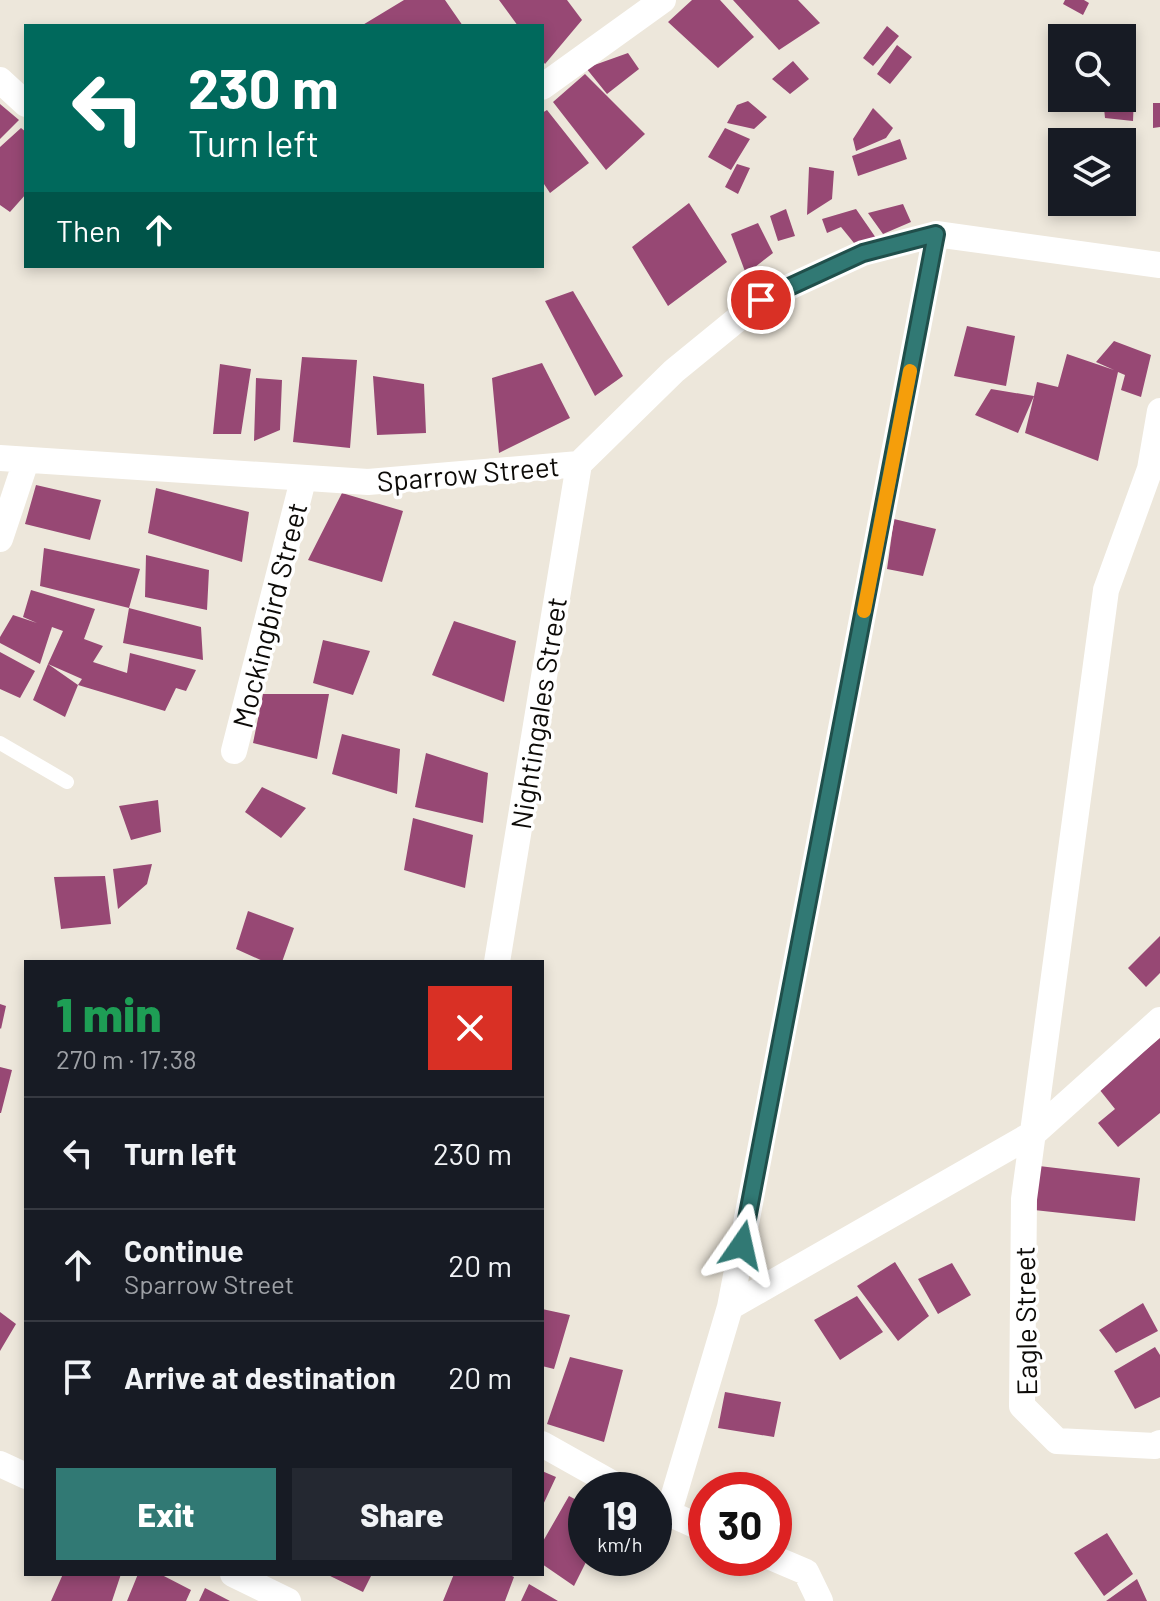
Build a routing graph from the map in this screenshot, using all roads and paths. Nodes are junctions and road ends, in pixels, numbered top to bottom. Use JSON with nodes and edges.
{"nodes":[{"id":1,"x":663,"y":0,"type":"edge"},
{"id":2,"x":0,"y":80,"type":"edge"},
{"id":3,"x":544,"y":86,"type":"edge"},
{"id":4,"x":24,"y":102,"type":"edge"},
{"id":5,"x":936,"y":234,"type":"junction"},
{"id":6,"x":1160,"y":265,"type":"edge"},
{"id":7,"x":1160,"y":411,"type":"edge"},
{"id":8,"x":13,"y":459,"type":"edge"},
{"id":9,"x":579,"y":464,"type":"junction"},
{"id":10,"x":1155,"y":472,"type":"edge"},
{"id":11,"x":303,"y":480,"type":"junction"},
{"id":12,"x":0,"y":539,"type":"edge"},
{"id":13,"x":0,"y":743,"type":"edge"},
{"id":14,"x":234,"y":751,"type":"dead end"},
{"id":15,"x":67,"y":782,"type":"dead end"},
{"id":16,"x":497,"y":960,"type":"edge"},
{"id":17,"x":1160,"y":1020,"type":"edge"},
{"id":18,"x":1034,"y":1133,"type":"junction"},
{"id":19,"x":730,"y":1307,"type":"junction"},
{"id":20,"x":1160,"y":1443,"type":"edge"},
{"id":21,"x":544,"y":1445,"type":"edge"},
{"id":22,"x":0,"y":1464,"type":"edge"},
{"id":23,"x":592,"y":1472,"type":"edge"},
{"id":24,"x":24,"y":1475,"type":"edge"},
{"id":25,"x":672,"y":1478,"type":"edge"},
{"id":26,"x":792,"y":1566,"type":"edge"},
{"id":27,"x":237,"y":1576,"type":"edge"},
{"id":28,"x":288,"y":1601,"type":"edge"},
{"id":29,"x":820,"y":1601,"type":"edge"}],
"edges":[{"from":1,"to":3,"type":"street"},
{"from":2,"to":4,"type":"street"},
{"from":5,"to":6,"type":"street"},
{"from":5,"to":9,"type":"street","name":"Sparrow Street"},
{"from":5,"to":19,"type":"street"},
{"from":7,"to":10,"type":"street","name":"Eagle Street"},
{"from":8,"to":11,"type":"street","name":"Sparrow Street"},
{"from":8,"to":12,"type":"street"},
{"from":9,"to":11,"type":"street","name":"Sparrow Street"},
{"from":9,"to":16,"type":"street","name":"Nightingales Street"},
{"from":10,"to":18,"type":"street","name":"Eagle Street"},
{"from":11,"to":14,"type":"street","name":"Mockingbird Street"},
{"from":13,"to":15,"type":"lane"},
{"from":17,"to":18,"type":"street"},
{"from":18,"to":19,"type":"street"},
{"from":18,"to":20,"type":"street","name":"Eagle Street"},
{"from":19,"to":25,"type":"street"},
{"from":21,"to":23,"type":"street"},
{"from":22,"to":24,"type":"street"},
{"from":26,"to":29,"type":"street"},
{"from":27,"to":28,"type":"street"}]}
